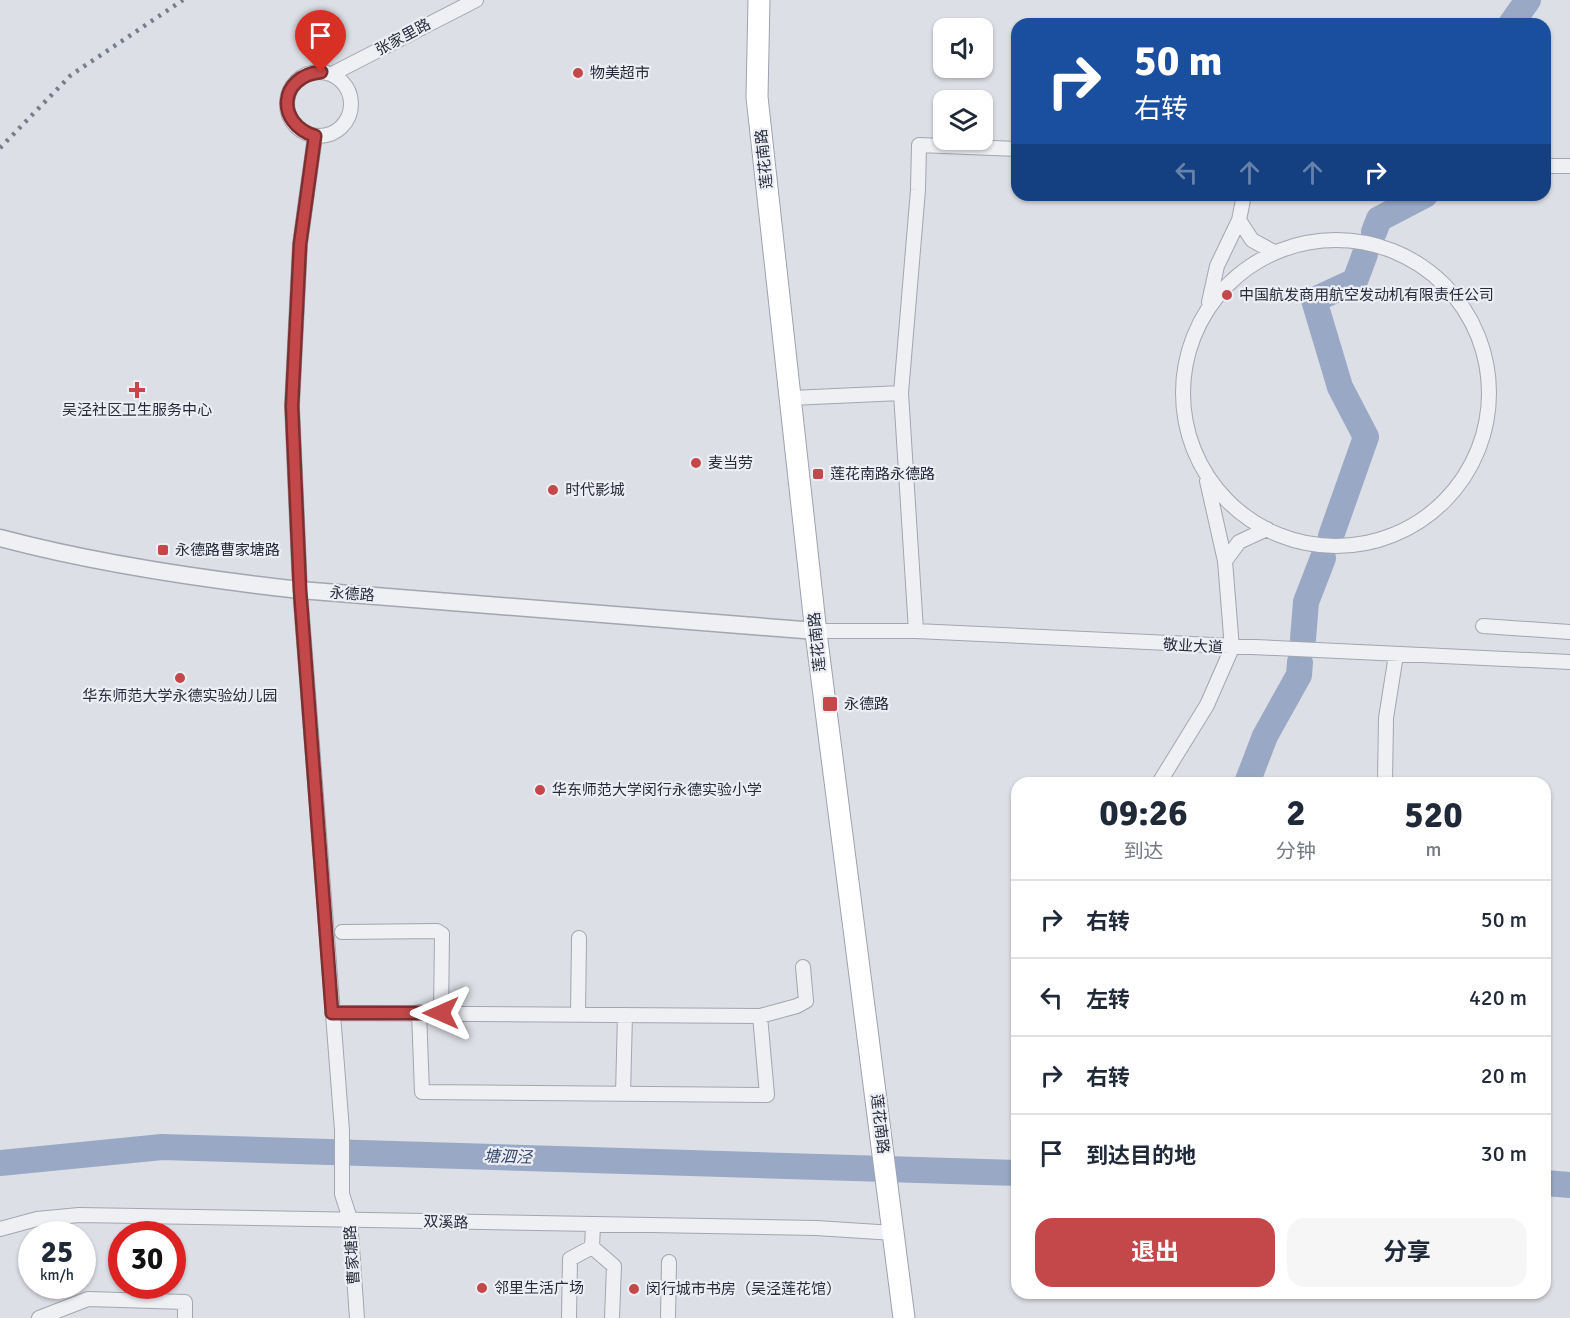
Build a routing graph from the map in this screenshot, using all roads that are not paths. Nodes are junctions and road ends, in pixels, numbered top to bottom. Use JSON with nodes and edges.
{"nodes":[{"id":1,"x":476,"y":0,"type":"edge"},
{"id":2,"x":759,"y":0,"type":"edge"},
{"id":3,"x":332,"y":74,"type":"junction"},
{"id":4,"x":315,"y":136,"type":"junction"},
{"id":5,"x":1011,"y":149,"type":"edge"},
{"id":6,"x":1551,"y":166,"type":"edge"},
{"id":7,"x":1570,"y":166,"type":"edge"},
{"id":8,"x":1243,"y":201,"type":"edge"},
{"id":9,"x":1239,"y":220,"type":"junction"},
{"id":10,"x":1272,"y":251,"type":"junction"},
{"id":11,"x":1207,"y":309,"type":"junction"},
{"id":12,"x":901,"y":393,"type":"junction"},
{"id":13,"x":791,"y":398,"type":"junction"},
{"id":14,"x":1207,"y":479,"type":"junction"},
{"id":15,"x":1266,"y":529,"type":"junction"},
{"id":16,"x":0,"y":538,"type":"edge"},
{"id":17,"x":1225,"y":561,"type":"junction"},
{"id":18,"x":300,"y":590,"type":"junction"},
{"id":19,"x":1483,"y":626,"type":"dead end"},
{"id":20,"x":816,"y":631,"type":"junction"},
{"id":21,"x":916,"y":631,"type":"junction"},
{"id":22,"x":1570,"y":632,"type":"edge"},
{"id":23,"x":1232,"y":648,"type":"junction"},
{"id":24,"x":1396,"y":655,"type":"junction"},
{"id":25,"x":1570,"y":662,"type":"edge"},
{"id":26,"x":1163,"y":777,"type":"edge"},
{"id":27,"x":1385,"y":777,"type":"edge"},
{"id":28,"x":342,"y":932,"type":"dead end"},
{"id":29,"x":579,"y":938,"type":"dead end"},
{"id":30,"x":803,"y":967,"type":"dead end"},
{"id":31,"x":419,"y":1012,"type":"junction"},
{"id":32,"x":332,"y":1013,"type":"junction"},
{"id":33,"x":441,"y":1013,"type":"junction"},
{"id":34,"x":578,"y":1014,"type":"junction"},
{"id":35,"x":625,"y":1015,"type":"junction"},
{"id":36,"x":760,"y":1016,"type":"junction"},
{"id":37,"x":623,"y":1094,"type":"junction"},
{"id":38,"x":350,"y":1219,"type":"junction"},
{"id":39,"x":593,"y":1226,"type":"junction"},
{"id":40,"x":0,"y":1229,"type":"edge"},
{"id":41,"x":894,"y":1233,"type":"junction"},
{"id":42,"x":592,"y":1247,"type":"junction"},
{"id":43,"x":669,"y":1262,"type":"dead end"},
{"id":44,"x":39,"y":1318,"type":"edge"},
{"id":45,"x":185,"y":1318,"type":"edge"},
{"id":46,"x":357,"y":1318,"type":"edge"},
{"id":47,"x":569,"y":1318,"type":"edge"},
{"id":48,"x":612,"y":1318,"type":"edge"},
{"id":49,"x":668,"y":1318,"type":"edge"},
{"id":50,"x":904,"y":1318,"type":"edge"}],
"edges":[{"from":1,"to":3,"type":"street","name":"张家里路"},
{"from":2,"to":13,"type":"main road","name":"莲花南路"},
{"from":3,"to":4,"type":"street"},
{"from":3,"to":4,"type":"street"},
{"from":4,"to":18,"type":"street","name":"曹家塘路"},
{"from":5,"to":12,"type":"street"},
{"from":6,"to":7,"type":"street"},
{"from":8,"to":9,"type":"street"},
{"from":9,"to":10,"type":"street"},
{"from":9,"to":11,"type":"street"},
{"from":10,"to":11,"type":"street"},
{"from":10,"to":15,"type":"street"},
{"from":11,"to":14,"type":"street"},
{"from":12,"to":13,"type":"street"},
{"from":12,"to":21,"type":"street"},
{"from":13,"to":20,"type":"main road","name":"莲花南路"},
{"from":14,"to":15,"type":"street"},
{"from":14,"to":17,"type":"street"},
{"from":15,"to":17,"type":"street"},
{"from":16,"to":18,"type":"street","name":"永德路"},
{"from":17,"to":23,"type":"street"},
{"from":18,"to":20,"type":"street","name":"永德路"},
{"from":18,"to":32,"type":"street","name":"曹家塘路"},
{"from":19,"to":22,"type":"street"},
{"from":20,"to":21,"type":"street","name":"敬业大道"},
{"from":20,"to":41,"type":"main road","name":"莲花南路"},
{"from":21,"to":23,"type":"street","name":"敬业大道"},
{"from":23,"to":24,"type":"street","name":"敬业大道"},
{"from":23,"to":26,"type":"street"},
{"from":24,"to":25,"type":"street","name":"敬业大道"},
{"from":24,"to":27,"type":"street"},
{"from":28,"to":33,"type":"street"},
{"from":29,"to":34,"type":"street"},
{"from":30,"to":36,"type":"street"},
{"from":31,"to":32,"type":"street"},
{"from":31,"to":33,"type":"street"},
{"from":31,"to":37,"type":"street"},
{"from":32,"to":38,"type":"street","name":"曹家塘路"},
{"from":33,"to":34,"type":"street"},
{"from":34,"to":35,"type":"street"},
{"from":35,"to":36,"type":"street"},
{"from":35,"to":37,"type":"street"},
{"from":36,"to":37,"type":"street"},
{"from":38,"to":39,"type":"street","name":"双溪路"},
{"from":38,"to":40,"type":"street","name":"双溪路"},
{"from":38,"to":46,"type":"street","name":"曹家塘路"},
{"from":39,"to":41,"type":"street","name":"双溪路"},
{"from":39,"to":42,"type":"street"},
{"from":41,"to":50,"type":"main road","name":"莲花南路"},
{"from":42,"to":47,"type":"street"},
{"from":42,"to":48,"type":"street"},
{"from":43,"to":49,"type":"street"},
{"from":44,"to":45,"type":"street"}]}
